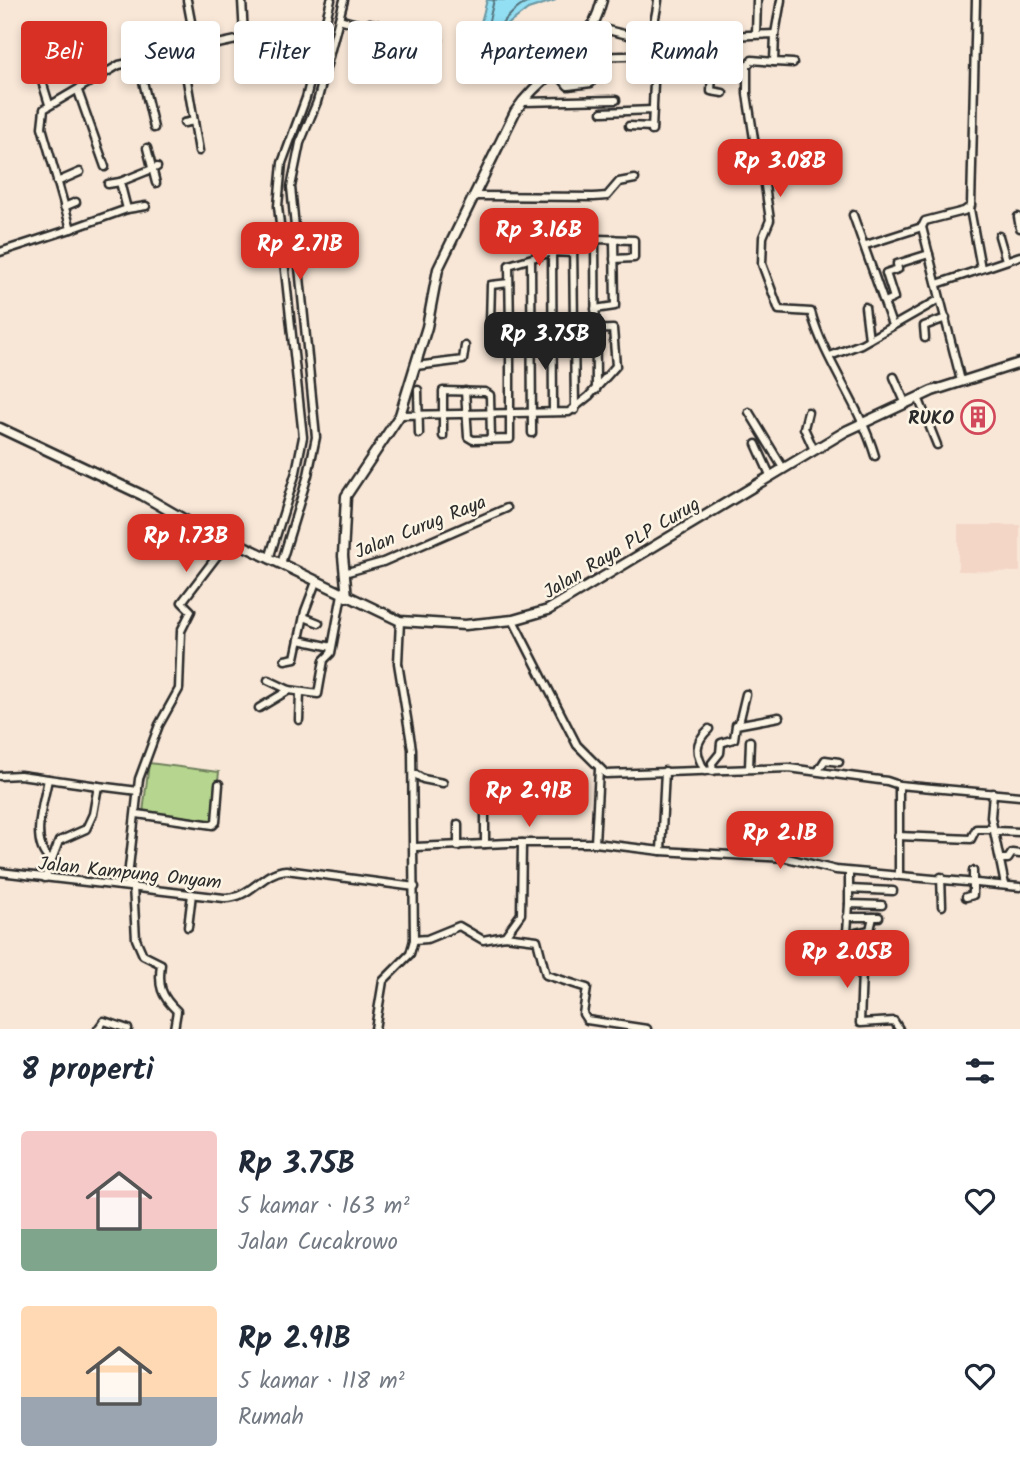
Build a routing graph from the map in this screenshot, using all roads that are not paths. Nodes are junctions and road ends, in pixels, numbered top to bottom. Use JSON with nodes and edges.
{"nodes":[{"id":1,"x":187,"y":0,"type":"edge"},
{"id":2,"x":242,"y":0,"type":"edge"},
{"id":3,"x":331,"y":0,"type":"edge"},
{"id":4,"x":344,"y":0,"type":"edge"},
{"id":5,"x":601,"y":0,"type":"edge"},
{"id":6,"x":657,"y":0,"type":"edge"},
{"id":7,"x":757,"y":0,"type":"edge"},
{"id":8,"x":781,"y":0,"type":"edge"},
{"id":9,"x":976,"y":0,"type":"edge"},
{"id":10,"x":339,"y":19,"type":"junction"},
{"id":11,"x":191,"y":21,"type":"edge"},
{"id":12,"x":243,"y":21,"type":"edge"},
{"id":13,"x":326,"y":21,"type":"edge"},
{"id":14,"x":593,"y":21,"type":"edge"},
{"id":15,"x":655,"y":21,"type":"edge"},
{"id":16,"x":348,"y":22,"type":"edge"},
{"id":17,"x":756,"y":34,"type":"junction"},
{"id":18,"x":775,"y":34,"type":"junction"},
{"id":19,"x":743,"y":35,"type":"edge"},
{"id":20,"x":774,"y":62,"type":"junction"},
{"id":21,"x":121,"y":64,"type":"edge"},
{"id":22,"x":793,"y":64,"type":"dead end"},
{"id":23,"x":42,"y":84,"type":"edge"},
{"id":24,"x":144,"y":84,"type":"edge"},
{"id":25,"x":188,"y":84,"type":"edge"},
{"id":26,"x":309,"y":84,"type":"edge"},
{"id":27,"x":318,"y":84,"type":"edge"},
{"id":28,"x":542,"y":84,"type":"edge"},
{"id":29,"x":566,"y":84,"type":"edge"},
{"id":30,"x":583,"y":84,"type":"edge"},
{"id":31,"x":654,"y":84,"type":"edge"},
{"id":32,"x":711,"y":84,"type":"edge"},
{"id":33,"x":322,"y":85,"type":"junction"},
{"id":34,"x":78,"y":90,"type":"junction"},
{"id":35,"x":723,"y":93,"type":"dead end"},
{"id":36,"x":616,"y":100,"type":"dead end"},
{"id":37,"x":522,"y":102,"type":"junction"},
{"id":38,"x":49,"y":104,"type":"junction"},
{"id":39,"x":653,"y":110,"type":"junction"},
{"id":40,"x":602,"y":111,"type":"dead end"},
{"id":41,"x":194,"y":121,"type":"junction"},
{"id":42,"x":184,"y":123,"type":"dead end"},
{"id":43,"x":629,"y":126,"type":"dead end"},
{"id":44,"x":155,"y":128,"type":"dead end"},
{"id":45,"x":146,"y":148,"type":"dead end"},
{"id":46,"x":199,"y":150,"type":"dead end"},
{"id":47,"x":105,"y":167,"type":"dead end"},
{"id":48,"x":154,"y":168,"type":"junction"},
{"id":49,"x":80,"y":172,"type":"dead end"},
{"id":50,"x":635,"y":179,"type":"dead end"},
{"id":51,"x":120,"y":182,"type":"junction"},
{"id":52,"x":57,"y":183,"type":"junction"},
{"id":53,"x":156,"y":183,"type":"dead end"},
{"id":54,"x":108,"y":184,"type":"dead end"},
{"id":55,"x":474,"y":196,"type":"junction"},
{"id":56,"x":76,"y":202,"type":"dead end"},
{"id":57,"x":64,"y":206,"type":"junction"},
{"id":58,"x":146,"y":206,"type":"dead end"},
{"id":59,"x":127,"y":209,"type":"junction"},
{"id":60,"x":970,"y":209,"type":"junction"},
{"id":61,"x":853,"y":215,"type":"dead end"},
{"id":62,"x":1018,"y":216,"type":"dead end"},
{"id":63,"x":922,"y":227,"type":"junction"},
{"id":64,"x":1020,"y":228,"type":"edge"},
{"id":65,"x":71,"y":229,"type":"junction"},
{"id":66,"x":999,"y":236,"type":"dead end"},
{"id":67,"x":595,"y":239,"type":"junction"},
{"id":68,"x":614,"y":239,"type":"junction"},
{"id":69,"x":866,"y":245,"type":"junction"},
{"id":70,"x":0,"y":252,"type":"edge"},
{"id":71,"x":552,"y":252,"type":"junction"},
{"id":72,"x":573,"y":253,"type":"junction"},
{"id":73,"x":929,"y":254,"type":"junction"},
{"id":74,"x":1020,"y":256,"type":"edge"},
{"id":75,"x":531,"y":259,"type":"junction"},
{"id":76,"x":614,"y":260,"type":"junction"},
{"id":77,"x":1006,"y":260,"type":"junction"},
{"id":78,"x":981,"y":268,"type":"junction"},
{"id":79,"x":509,"y":283,"type":"junction"},
{"id":80,"x":937,"y":284,"type":"junction"},
{"id":81,"x":940,"y":299,"type":"junction"},
{"id":82,"x":885,"y":302,"type":"junction"},
{"id":83,"x":865,"y":307,"type":"dead end"},
{"id":84,"x":595,"y":309,"type":"junction"},
{"id":85,"x":946,"y":318,"type":"junction"},
{"id":86,"x":892,"y":325,"type":"junction"},
{"id":87,"x":510,"y":330,"type":"junction"},
{"id":88,"x":552,"y":330,"type":"junction"},
{"id":89,"x":574,"y":330,"type":"junction"},
{"id":90,"x":595,"y":330,"type":"junction"},
{"id":91,"x":531,"y":331,"type":"junction"},
{"id":92,"x":925,"y":338,"type":"dead end"},
{"id":93,"x":869,"y":339,"type":"junction"},
{"id":94,"x":306,"y":346,"type":"junction"},
{"id":95,"x":465,"y":346,"type":"dead end"},
{"id":96,"x":294,"y":347,"type":"junction"},
{"id":97,"x":531,"y":350,"type":"junction"},
{"id":98,"x":830,"y":356,"type":"junction"},
{"id":99,"x":1020,"y":363,"type":"edge"},
{"id":100,"x":416,"y":366,"type":"junction"},
{"id":101,"x":894,"y":377,"type":"dead end"},
{"id":102,"x":961,"y":381,"type":"junction"},
{"id":103,"x":418,"y":390,"type":"dead end"},
{"id":104,"x":596,"y":390,"type":"junction"},
{"id":105,"x":465,"y":391,"type":"junction"},
{"id":106,"x":918,"y":397,"type":"junction"},
{"id":107,"x":905,"y":402,"type":"junction"},
{"id":108,"x":575,"y":410,"type":"junction"},
{"id":109,"x":553,"y":412,"type":"junction"},
{"id":110,"x":749,"y":412,"type":"dead end"},
{"id":111,"x":807,"y":412,"type":"dead end"},
{"id":112,"x":511,"y":413,"type":"junction"},
{"id":113,"x":532,"y":413,"type":"junction"},
{"id":114,"x":442,"y":414,"type":"junction"},
{"id":115,"x":466,"y":414,"type":"junction"},
{"id":116,"x":490,"y":414,"type":"junction"},
{"id":117,"x":400,"y":415,"type":"junction"},
{"id":118,"x":419,"y":415,"type":"junction"},
{"id":119,"x":864,"y":423,"type":"junction"},
{"id":120,"x":0,"y":428,"type":"edge"},
{"id":121,"x":532,"y":433,"type":"dead end"},
{"id":122,"x":419,"y":435,"type":"dead end"},
{"id":123,"x":443,"y":436,"type":"dead end"},
{"id":124,"x":491,"y":439,"type":"junction"},
{"id":125,"x":756,"y":444,"type":"dead end"},
{"id":126,"x":937,"y":446,"type":"dead end"},
{"id":127,"x":814,"y":450,"type":"junction"},
{"id":128,"x":874,"y":456,"type":"dead end"},
{"id":129,"x":783,"y":468,"type":"junction"},
{"id":130,"x":770,"y":475,"type":"junction"},
{"id":131,"x":507,"y":508,"type":"dead end"},
{"id":132,"x":230,"y":546,"type":"junction"},
{"id":133,"x":270,"y":559,"type":"junction"},
{"id":134,"x":281,"y":564,"type":"junction"},
{"id":135,"x":344,"y":573,"type":"junction"},
{"id":136,"x":316,"y":582,"type":"junction"},
{"id":137,"x":345,"y":595,"type":"junction"},
{"id":138,"x":304,"y":617,"type":"junction"},
{"id":139,"x":513,"y":620,"type":"junction"},
{"id":140,"x":400,"y":621,"type":"junction"},
{"id":141,"x":319,"y":623,"type":"dead end"},
{"id":142,"x":299,"y":640,"type":"junction"},
{"id":143,"x":332,"y":648,"type":"junction"},
{"id":144,"x":285,"y":660,"type":"dead end"},
{"id":145,"x":268,"y":680,"type":"dead end"},
{"id":146,"x":289,"y":690,"type":"junction"},
{"id":147,"x":300,"y":693,"type":"junction"},
{"id":148,"x":746,"y":694,"type":"dead end"},
{"id":149,"x":260,"y":708,"type":"dead end"},
{"id":150,"x":779,"y":717,"type":"dead end"},
{"id":151,"x":299,"y":720,"type":"dead end"},
{"id":152,"x":739,"y":723,"type":"junction"},
{"id":153,"x":709,"y":729,"type":"dead end"},
{"id":154,"x":750,"y":741,"type":"dead end"},
{"id":155,"x":839,"y":762,"type":"dead end"},
{"id":156,"x":749,"y":768,"type":"junction"},
{"id":157,"x":599,"y":769,"type":"junction"},
{"id":158,"x":665,"y":771,"type":"junction"},
{"id":159,"x":705,"y":771,"type":"junction"},
{"id":160,"x":713,"y":771,"type":"junction"},
{"id":161,"x":818,"y":771,"type":"junction"},
{"id":162,"x":413,"y":773,"type":"junction"},
{"id":163,"x":0,"y":776,"type":"edge"},
{"id":164,"x":48,"y":779,"type":"junction"},
{"id":165,"x":443,"y":783,"type":"dead end"},
{"id":166,"x":219,"y":785,"type":"dead end"},
{"id":167,"x":899,"y":785,"type":"junction"},
{"id":168,"x":99,"y":786,"type":"junction"},
{"id":169,"x":138,"y":791,"type":"junction"},
{"id":170,"x":993,"y":793,"type":"junction"},
{"id":171,"x":1020,"y":796,"type":"edge"},
{"id":172,"x":485,"y":809,"type":"dead end"},
{"id":173,"x":137,"y":814,"type":"junction"},
{"id":174,"x":458,"y":824,"type":"dead end"},
{"id":175,"x":995,"y":830,"type":"junction"},
{"id":176,"x":1020,"y":832,"type":"edge"},
{"id":177,"x":898,"y":836,"type":"junction"},
{"id":178,"x":522,"y":842,"type":"junction"},
{"id":179,"x":595,"y":843,"type":"junction"},
{"id":180,"x":485,"y":844,"type":"junction"},
{"id":181,"x":458,"y":846,"type":"junction"},
{"id":182,"x":415,"y":847,"type":"junction"},
{"id":183,"x":661,"y":851,"type":"junction"},
{"id":184,"x":1020,"y":854,"type":"edge"},
{"id":185,"x":1000,"y":859,"type":"junction"},
{"id":186,"x":50,"y":860,"type":"junction"},
{"id":187,"x":973,"y":871,"type":"dead end"},
{"id":188,"x":0,"y":872,"type":"edge"},
{"id":189,"x":849,"y":872,"type":"junction"},
{"id":190,"x":899,"y":875,"type":"junction"},
{"id":191,"x":941,"y":877,"type":"junction"},
{"id":192,"x":45,"y":878,"type":"junction"},
{"id":193,"x":974,"y":881,"type":"junction"},
{"id":194,"x":130,"y":885,"type":"junction"},
{"id":195,"x":1005,"y":885,"type":"junction"},
{"id":196,"x":415,"y":887,"type":"junction"},
{"id":197,"x":1020,"y":887,"type":"edge"},
{"id":198,"x":849,"y":889,"type":"junction"},
{"id":199,"x":893,"y":891,"type":"dead end"},
{"id":200,"x":192,"y":894,"type":"junction"},
{"id":201,"x":966,"y":897,"type":"dead end"},
{"id":202,"x":849,"y":904,"type":"junction"},
{"id":203,"x":882,"y":905,"type":"dead end"},
{"id":204,"x":942,"y":906,"type":"dead end"},
{"id":205,"x":847,"y":917,"type":"junction"},
{"id":206,"x":188,"y":927,"type":"dead end"},
{"id":207,"x":847,"y":932,"type":"dead end"},
{"id":208,"x":505,"y":936,"type":"junction"},
{"id":209,"x":414,"y":940,"type":"junction"},
{"id":210,"x":98,"y":1029,"type":"edge"},
{"id":211,"x":128,"y":1029,"type":"edge"},
{"id":212,"x":174,"y":1029,"type":"edge"},
{"id":213,"x":374,"y":1029,"type":"edge"},
{"id":214,"x":647,"y":1029,"type":"edge"},
{"id":215,"x":899,"y":1029,"type":"edge"}],
"edges":[{"from":1,"to":11,"type":"street"},
{"from":2,"to":12,"type":"street"},
{"from":3,"to":13,"type":"street"},
{"from":4,"to":10,"type":"street"},
{"from":5,"to":14,"type":"main road"},
{"from":6,"to":15,"type":"street"},
{"from":7,"to":17,"type":"street"},
{"from":8,"to":18,"type":"street"},
{"from":9,"to":60,"type":"street"},
{"from":10,"to":16,"type":"street"},
{"from":10,"to":33,"type":"street"},
{"from":17,"to":18,"type":"street"},
{"from":17,"to":19,"type":"street"},
{"from":18,"to":20,"type":"street"},
{"from":20,"to":22,"type":"street"},
{"from":20,"to":98,"type":"street"},
{"from":21,"to":34,"type":"street"},
{"from":23,"to":38,"type":"street"},
{"from":24,"to":44,"type":"street"},
{"from":25,"to":41,"type":"street"},
{"from":26,"to":96,"type":"street"},
{"from":27,"to":33,"type":"street"},
{"from":28,"to":37,"type":"main road"},
{"from":29,"to":30,"type":"street"},
{"from":31,"to":39,"type":"street"},
{"from":32,"to":35,"type":"street"},
{"from":33,"to":94,"type":"street"},
{"from":34,"to":38,"type":"street"},
{"from":34,"to":47,"type":"street"},
{"from":36,"to":37,"type":"street"},
{"from":37,"to":55,"type":"main road"},
{"from":38,"to":52,"type":"street"},
{"from":39,"to":40,"type":"street"},
{"from":39,"to":43,"type":"street"},
{"from":41,"to":42,"type":"street"},
{"from":41,"to":46,"type":"street"},
{"from":45,"to":48,"type":"street"},
{"from":48,"to":51,"type":"street"},
{"from":48,"to":53,"type":"street"},
{"from":49,"to":52,"type":"street"},
{"from":50,"to":55,"type":"street"},
{"from":51,"to":54,"type":"street"},
{"from":51,"to":59,"type":"street"},
{"from":52,"to":57,"type":"street"},
{"from":55,"to":100,"type":"main road"},
{"from":56,"to":57,"type":"street"},
{"from":57,"to":65,"type":"street"},
{"from":58,"to":59,"type":"street"},
{"from":59,"to":65,"type":"street"},
{"from":60,"to":63,"type":"street"},
{"from":60,"to":78,"type":"street"},
{"from":61,"to":69,"type":"street"},
{"from":62,"to":64,"type":"street"},
{"from":63,"to":69,"type":"street"},
{"from":63,"to":73,"type":"street"},
{"from":65,"to":70,"type":"street"},
{"from":66,"to":77,"type":"street"},
{"from":67,"to":68,"type":"street"},
{"from":67,"to":72,"type":"street"},
{"from":67,"to":84,"type":"street"},
{"from":68,"to":76,"type":"street"},
{"from":68,"to":76,"type":"street"},
{"from":69,"to":82,"type":"street"},
{"from":71,"to":72,"type":"street"},
{"from":71,"to":75,"type":"street"},
{"from":71,"to":88,"type":"street"},
{"from":72,"to":89,"type":"street"},
{"from":73,"to":80,"type":"street"},
{"from":73,"to":82,"type":"street"},
{"from":74,"to":77,"type":"street"},
{"from":75,"to":79,"type":"street"},
{"from":75,"to":91,"type":"street"},
{"from":76,"to":84,"type":"street"},
{"from":77,"to":78,"type":"street"},
{"from":78,"to":80,"type":"street"},
{"from":79,"to":87,"type":"street"},
{"from":79,"to":87,"type":"street"},
{"from":80,"to":81,"type":"street"},
{"from":81,"to":85,"type":"street"},
{"from":81,"to":86,"type":"street"},
{"from":82,"to":86,"type":"street"},
{"from":83,"to":93,"type":"street"},
{"from":84,"to":90,"type":"street"},
{"from":85,"to":92,"type":"street"},
{"from":85,"to":102,"type":"street"},
{"from":86,"to":93,"type":"street"},
{"from":87,"to":91,"type":"street"},
{"from":88,"to":89,"type":"street"},
{"from":88,"to":91,"type":"street"},
{"from":88,"to":109,"type":"street"},
{"from":89,"to":90,"type":"street"},
{"from":89,"to":108,"type":"street"},
{"from":90,"to":104,"type":"street"},
{"from":90,"to":104,"type":"street"},
{"from":91,"to":97,"type":"street"},
{"from":93,"to":98,"type":"street"},
{"from":94,"to":96,"type":"street"},
{"from":94,"to":134,"type":"street"},
{"from":95,"to":100,"type":"street"},
{"from":96,"to":133,"type":"street"},
{"from":97,"to":112,"type":"street"},
{"from":97,"to":113,"type":"street"},
{"from":98,"to":119,"type":"street"},
{"from":99,"to":102,"type":"main road","name":"Jalan Raya PLP Curug"},
{"from":100,"to":117,"type":"main road"},
{"from":101,"to":107,"type":"street"},
{"from":102,"to":106,"type":"main road","name":"Jalan Raya PLP Curug"},
{"from":103,"to":118,"type":"street"},
{"from":104,"to":108,"type":"street"},
{"from":105,"to":114,"type":"street"},
{"from":105,"to":115,"type":"street"},
{"from":105,"to":116,"type":"street"},
{"from":106,"to":107,"type":"main road","name":"Jalan Raya PLP Curug"},
{"from":106,"to":126,"type":"street"},
{"from":107,"to":119,"type":"main road","name":"Jalan Raya PLP Curug"},
{"from":108,"to":109,"type":"street"},
{"from":109,"to":113,"type":"street"},
{"from":110,"to":129,"type":"street"},
{"from":111,"to":127,"type":"street"},
{"from":112,"to":113,"type":"street"},
{"from":112,"to":116,"type":"street"},
{"from":112,"to":124,"type":"street"},
{"from":113,"to":121,"type":"street"},
{"from":114,"to":115,"type":"street"},
{"from":114,"to":118,"type":"street"},
{"from":114,"to":123,"type":"street"},
{"from":115,"to":116,"type":"street"},
{"from":115,"to":124,"type":"street"},
{"from":116,"to":124,"type":"street"},
{"from":117,"to":118,"type":"street"},
{"from":117,"to":135,"type":"main road"},
{"from":118,"to":122,"type":"street"},
{"from":119,"to":127,"type":"main road","name":"Jalan Raya PLP Curug"},
{"from":119,"to":128,"type":"street"},
{"from":120,"to":132,"type":"main road","name":"Jalan Raya PLP Curug"},
{"from":125,"to":130,"type":"street"},
{"from":127,"to":129,"type":"main road","name":"Jalan Raya PLP Curug"},
{"from":129,"to":130,"type":"main road","name":"Jalan Raya PLP Curug"},
{"from":130,"to":139,"type":"main road","name":"Jalan Raya PLP Curug"},
{"from":131,"to":135,"type":"street","name":"Jalan Curug Raya"},
{"from":132,"to":133,"type":"main road","name":"Jalan Raya PLP Curug"},
{"from":132,"to":169,"type":"street"},
{"from":133,"to":134,"type":"main road","name":"Jalan Raya PLP Curug"},
{"from":134,"to":136,"type":"main road","name":"Jalan Raya PLP Curug"},
{"from":135,"to":137,"type":"main road"},
{"from":136,"to":137,"type":"main road","name":"Jalan Raya PLP Curug"},
{"from":136,"to":138,"type":"street"},
{"from":137,"to":140,"type":"main road","name":"Jalan Raya PLP Curug"},
{"from":137,"to":143,"type":"street"},
{"from":138,"to":141,"type":"street"},
{"from":138,"to":142,"type":"street"},
{"from":139,"to":140,"type":"main road","name":"Jalan Raya PLP Curug"},
{"from":139,"to":157,"type":"street"},
{"from":140,"to":162,"type":"street"},
{"from":142,"to":143,"type":"street"},
{"from":142,"to":144,"type":"street"},
{"from":143,"to":147,"type":"street"},
{"from":145,"to":146,"type":"street"},
{"from":146,"to":147,"type":"street"},
{"from":146,"to":149,"type":"street"},
{"from":147,"to":151,"type":"street"},
{"from":148,"to":152,"type":"street"},
{"from":150,"to":152,"type":"street"},
{"from":152,"to":160,"type":"street"},
{"from":153,"to":159,"type":"street"},
{"from":154,"to":156,"type":"street"},
{"from":155,"to":161,"type":"street"},
{"from":156,"to":160,"type":"street"},
{"from":156,"to":161,"type":"street"},
{"from":157,"to":158,"type":"street"},
{"from":157,"to":179,"type":"street"},
{"from":158,"to":159,"type":"street"},
{"from":158,"to":183,"type":"street"},
{"from":159,"to":160,"type":"street"},
{"from":161,"to":167,"type":"street"},
{"from":162,"to":165,"type":"street"},
{"from":162,"to":182,"type":"street"},
{"from":163,"to":164,"type":"street"},
{"from":164,"to":168,"type":"street"},
{"from":164,"to":186,"type":"street"},
{"from":166,"to":173,"type":"street"},
{"from":167,"to":170,"type":"street"},
{"from":167,"to":177,"type":"street"},
{"from":168,"to":169,"type":"street"},
{"from":168,"to":186,"type":"street"},
{"from":169,"to":173,"type":"street"},
{"from":170,"to":171,"type":"street"},
{"from":170,"to":175,"type":"street"},
{"from":172,"to":180,"type":"street"},
{"from":173,"to":194,"type":"street"},
{"from":174,"to":181,"type":"street"},
{"from":175,"to":176,"type":"street"},
{"from":175,"to":177,"type":"street"},
{"from":175,"to":185,"type":"street"},
{"from":177,"to":190,"type":"street"},
{"from":178,"to":179,"type":"street"},
{"from":178,"to":180,"type":"street"},
{"from":178,"to":208,"type":"street"},
{"from":179,"to":183,"type":"street"},
{"from":180,"to":181,"type":"street"},
{"from":181,"to":182,"type":"street"},
{"from":182,"to":196,"type":"street"},
{"from":183,"to":189,"type":"street"},
{"from":184,"to":185,"type":"street"},
{"from":185,"to":195,"type":"street"},
{"from":186,"to":192,"type":"street"},
{"from":187,"to":193,"type":"street"},
{"from":188,"to":192,"type":"street","name":"Jalan Kampung Onyam"},
{"from":189,"to":190,"type":"street"},
{"from":189,"to":198,"type":"street"},
{"from":190,"to":191,"type":"street"},
{"from":191,"to":193,"type":"street"},
{"from":191,"to":204,"type":"street"},
{"from":192,"to":194,"type":"street","name":"Jalan Kampung Onyam"},
{"from":193,"to":195,"type":"street"},
{"from":193,"to":201,"type":"street"},
{"from":194,"to":200,"type":"street","name":"Jalan Kampung Onyam"},
{"from":194,"to":212,"type":"street"},
{"from":195,"to":197,"type":"street"},
{"from":196,"to":200,"type":"street","name":"Jalan Kampung Onyam"},
{"from":196,"to":209,"type":"street"},
{"from":198,"to":199,"type":"street"},
{"from":198,"to":202,"type":"street"},
{"from":200,"to":206,"type":"street"},
{"from":202,"to":203,"type":"street"},
{"from":202,"to":205,"type":"street"},
{"from":205,"to":207,"type":"street"},
{"from":205,"to":215,"type":"street"},
{"from":208,"to":209,"type":"street"},
{"from":208,"to":214,"type":"street"},
{"from":209,"to":213,"type":"street"},
{"from":210,"to":211,"type":"street"}]}
